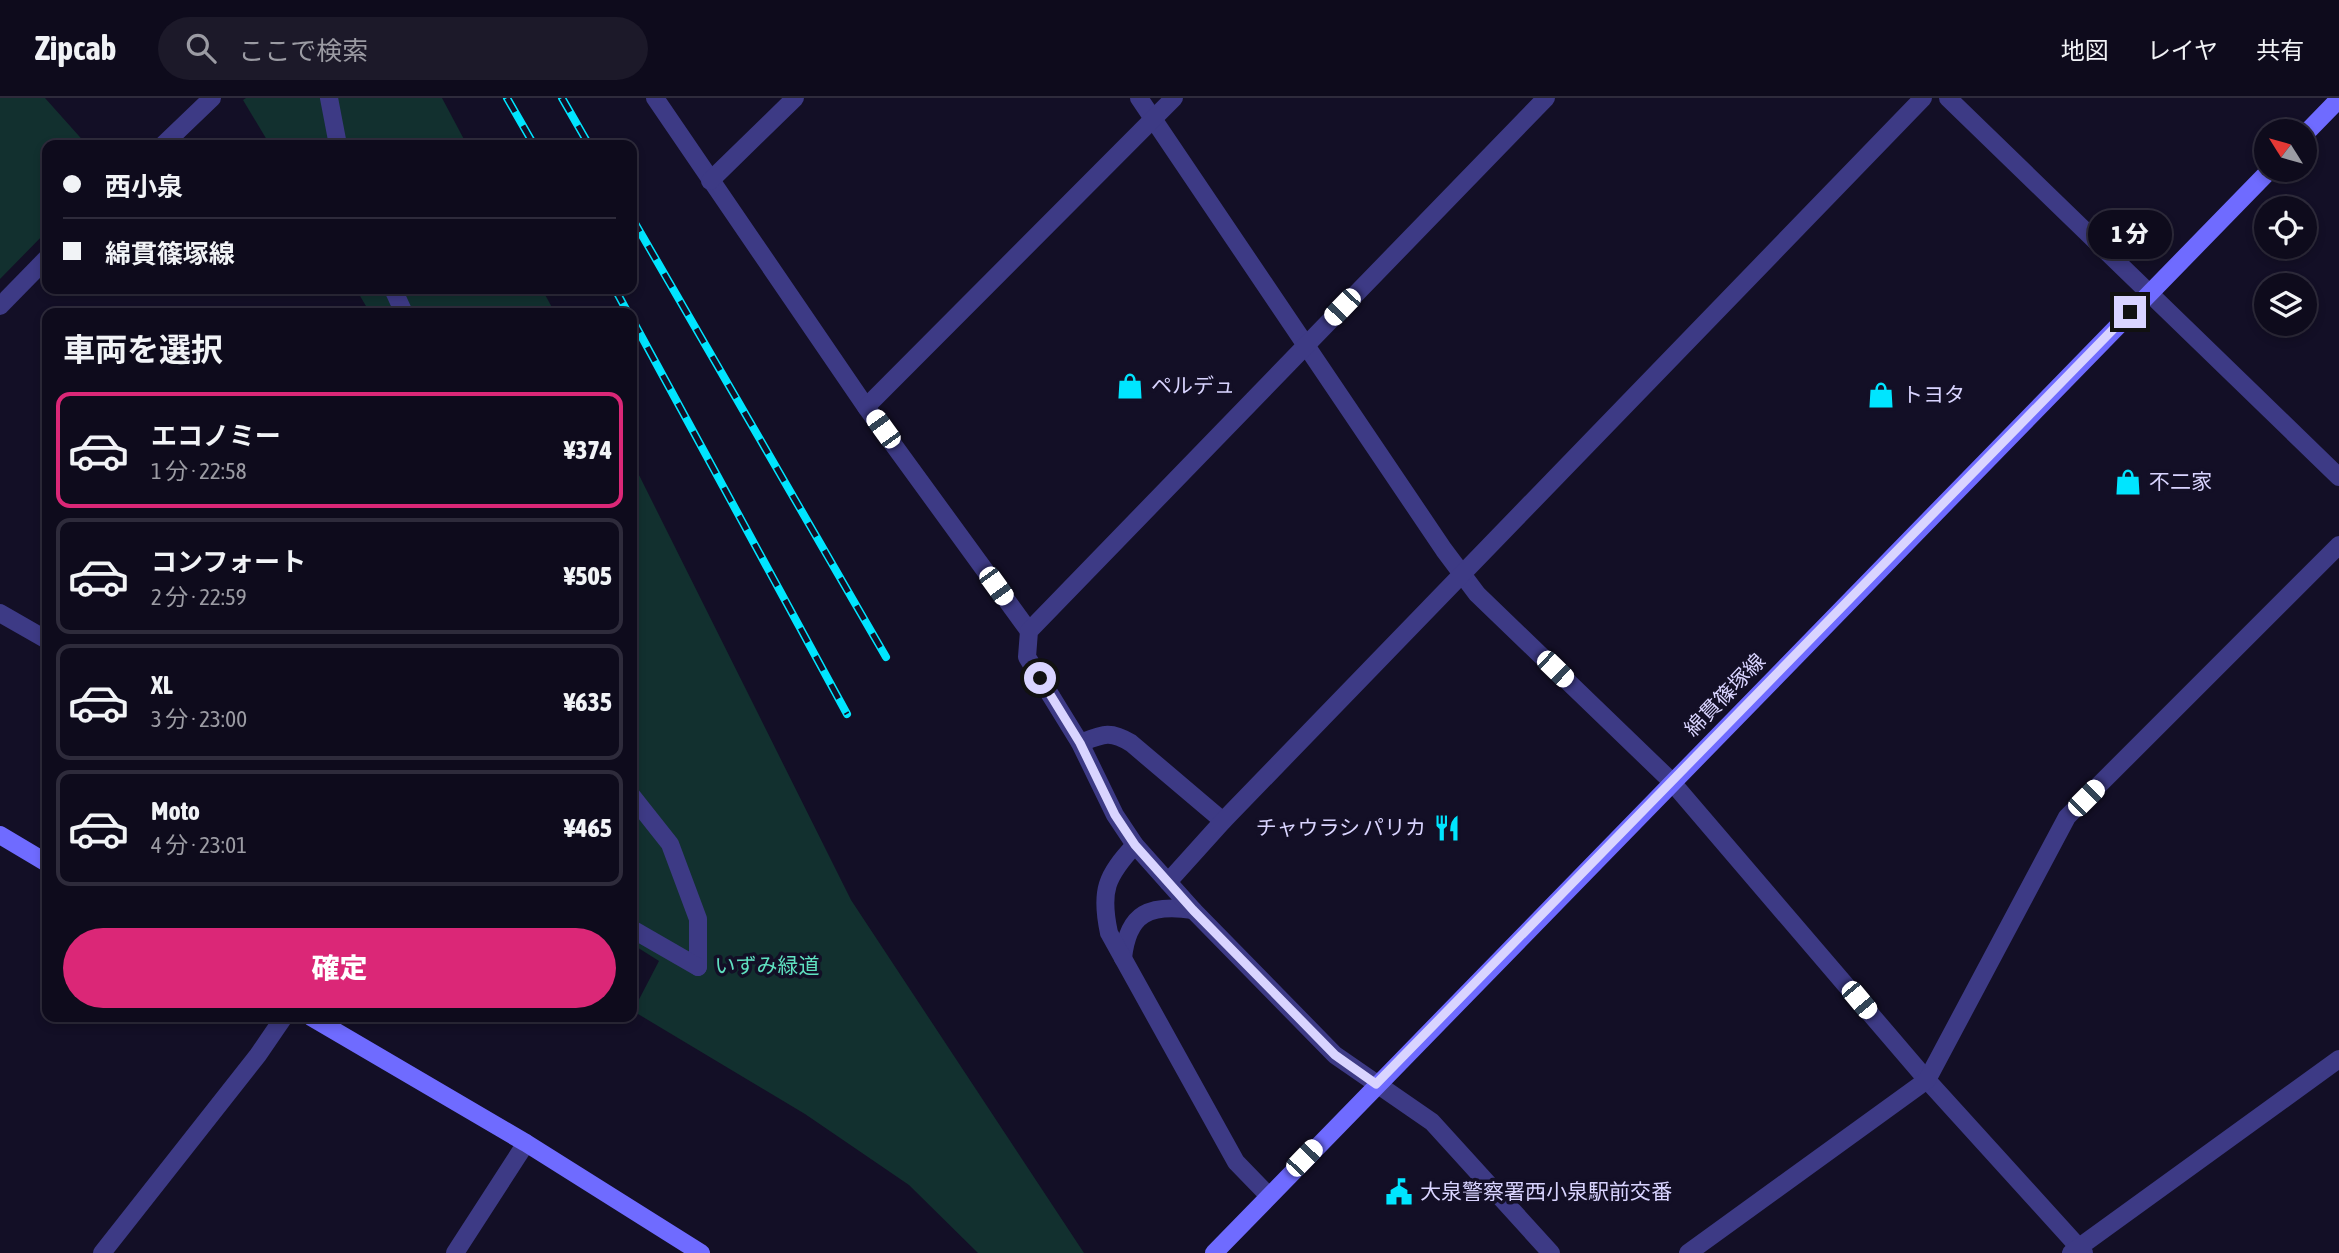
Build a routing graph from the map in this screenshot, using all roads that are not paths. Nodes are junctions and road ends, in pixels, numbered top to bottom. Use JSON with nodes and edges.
{"nodes":[{"id":1,"x":212,"y":98,"type":"edge"},
{"id":2,"x":329,"y":98,"type":"edge"},
{"id":3,"x":655,"y":98,"type":"edge"},
{"id":4,"x":795,"y":98,"type":"edge"},
{"id":5,"x":1139,"y":98,"type":"edge"},
{"id":6,"x":1174,"y":98,"type":"edge"},
{"id":7,"x":1546,"y":98,"type":"edge"},
{"id":8,"x":1923,"y":98,"type":"edge"},
{"id":9,"x":1948,"y":98,"type":"edge"},
{"id":10,"x":2339,"y":99,"type":"edge"},
{"id":11,"x":1154,"y":119,"type":"junction"},
{"id":12,"x":2317,"y":122,"type":"edge"},
{"id":13,"x":168,"y":140,"type":"edge"},
{"id":14,"x":337,"y":140,"type":"edge"},
{"id":15,"x":710,"y":181,"type":"junction"},
{"id":16,"x":2258,"y":182,"type":"edge"},
{"id":17,"x":42,"y":263,"type":"edge"},
{"id":18,"x":2149,"y":292,"type":"junction"},
{"id":19,"x":0,"y":306,"type":"edge"},
{"id":20,"x":1305,"y":345,"type":"junction"},
{"id":21,"x":866,"y":407,"type":"junction"},
{"id":22,"x":2339,"y":477,"type":"edge"},
{"id":23,"x":2339,"y":545,"type":"edge"},
{"id":24,"x":1461,"y":574,"type":"junction"},
{"id":25,"x":0,"y":613,"type":"edge"},
{"id":26,"x":1029,"y":631,"type":"junction"},
{"id":27,"x":42,"y":637,"type":"edge"},
{"id":28,"x":1080,"y":743,"type":"junction"},
{"id":29,"x":1671,"y":781,"type":"junction"},
{"id":30,"x":637,"y":802,"type":"edge"},
{"id":31,"x":1223,"y":821,"type":"junction"},
{"id":32,"x":0,"y":835,"type":"edge"},
{"id":33,"x":1135,"y":845,"type":"junction"},
{"id":34,"x":42,"y":860,"type":"edge"},
{"id":35,"x":1168,"y":883,"type":"junction"},
{"id":36,"x":1193,"y":910,"type":"junction"},
{"id":37,"x":637,"y":932,"type":"edge"},
{"id":38,"x":1122,"y":958,"type":"junction"},
{"id":39,"x":281,"y":1022,"type":"edge"},
{"id":40,"x":320,"y":1022,"type":"edge"},
{"id":41,"x":2339,"y":1059,"type":"edge"},
{"id":42,"x":1927,"y":1080,"type":"junction"},
{"id":43,"x":1376,"y":1084,"type":"junction"},
{"id":44,"x":526,"y":1143,"type":"junction"},
{"id":45,"x":1268,"y":1195,"type":"junction"},
{"id":46,"x":2078,"y":1251,"type":"edge"},
{"id":47,"x":103,"y":1253,"type":"edge"},
{"id":48,"x":455,"y":1253,"type":"edge"},
{"id":49,"x":701,"y":1253,"type":"edge"},
{"id":50,"x":1214,"y":1253,"type":"edge"},
{"id":51,"x":1551,"y":1253,"type":"edge"},
{"id":52,"x":1688,"y":1253,"type":"edge"}],
"edges":[{"from":1,"to":13,"type":"street"},
{"from":2,"to":14,"type":"street"},
{"from":3,"to":15,"type":"street"},
{"from":4,"to":15,"type":"street"},
{"from":5,"to":11,"type":"street"},
{"from":6,"to":11,"type":"street"},
{"from":7,"to":20,"type":"street"},
{"from":8,"to":24,"type":"street"},
{"from":9,"to":18,"type":"street"},
{"from":10,"to":12,"type":"main road"},
{"from":11,"to":20,"type":"street"},
{"from":11,"to":21,"type":"street"},
{"from":15,"to":21,"type":"street"},
{"from":16,"to":18,"type":"main road","name":"綿貫篠塚線"},
{"from":17,"to":19,"type":"street"},
{"from":18,"to":22,"type":"street"},
{"from":18,"to":29,"type":"main road","name":"綿貫篠塚線"},
{"from":20,"to":24,"type":"street"},
{"from":20,"to":26,"type":"street"},
{"from":21,"to":26,"type":"street"},
{"from":23,"to":42,"type":"street"},
{"from":24,"to":29,"type":"street"},
{"from":24,"to":31,"type":"street"},
{"from":25,"to":27,"type":"street"},
{"from":26,"to":28,"type":"street"},
{"from":28,"to":31,"type":"street"},
{"from":28,"to":33,"type":"street"},
{"from":29,"to":42,"type":"street"},
{"from":29,"to":43,"type":"main road","name":"綿貫篠塚線"},
{"from":30,"to":37,"type":"street"},
{"from":31,"to":35,"type":"street"},
{"from":32,"to":34,"type":"main road"},
{"from":33,"to":35,"type":"street"},
{"from":33,"to":38,"type":"street"},
{"from":35,"to":36,"type":"street"},
{"from":36,"to":38,"type":"street"},
{"from":36,"to":43,"type":"street"},
{"from":38,"to":45,"type":"street"},
{"from":39,"to":47,"type":"street"},
{"from":40,"to":44,"type":"main road"},
{"from":41,"to":46,"type":"street"},
{"from":42,"to":46,"type":"street"},
{"from":42,"to":52,"type":"street"},
{"from":43,"to":45,"type":"main road","name":"綿貫篠塚線"},
{"from":43,"to":51,"type":"street"},
{"from":44,"to":48,"type":"street"},
{"from":44,"to":49,"type":"main road"},
{"from":45,"to":50,"type":"main road","name":"綿貫篠塚線"}]}
